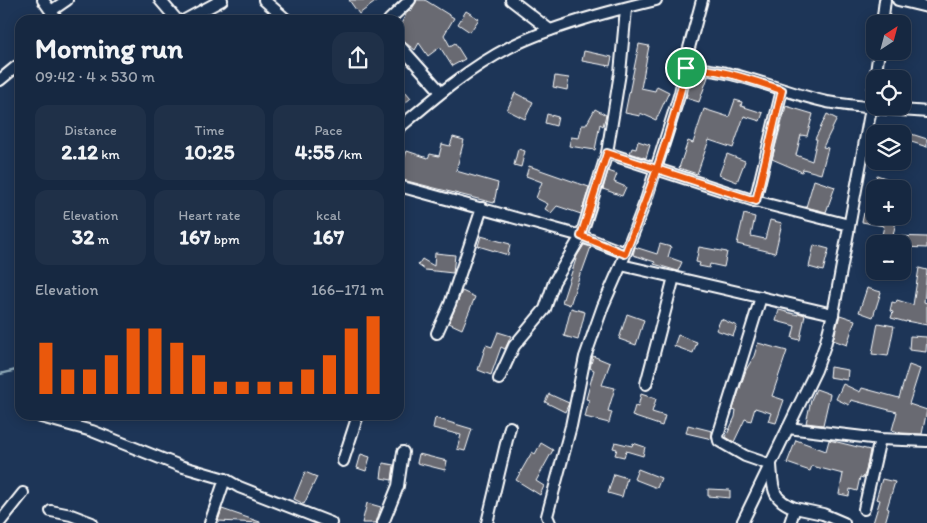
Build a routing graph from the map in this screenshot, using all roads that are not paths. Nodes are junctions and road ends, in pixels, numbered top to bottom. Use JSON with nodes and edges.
{"nodes":[{"id":1,"x":43,"y":0,"type":"edge"},
{"id":2,"x":67,"y":0,"type":"edge"},
{"id":3,"x":160,"y":0,"type":"edge"},
{"id":4,"x":222,"y":0,"type":"edge"},
{"id":5,"x":264,"y":0,"type":"edge"},
{"id":6,"x":410,"y":0,"type":"edge"},
{"id":7,"x":511,"y":0,"type":"edge"},
{"id":8,"x":656,"y":0,"type":"edge"},
{"id":9,"x":702,"y":0,"type":"edge"},
{"id":10,"x":886,"y":0,"type":"edge"},
{"id":11,"x":898,"y":0,"type":"edge"},
{"id":12,"x":927,"y":7,"type":"edge"},
{"id":13,"x":626,"y":9,"type":"junction"},
{"id":14,"x":50,"y":11,"type":"junction"},
{"id":15,"x":53,"y":15,"type":"edge"},
{"id":16,"x":173,"y":15,"type":"edge"},
{"id":17,"x":194,"y":15,"type":"edge"},
{"id":18,"x":281,"y":15,"type":"edge"},
{"id":19,"x":394,"y":15,"type":"edge"},
{"id":20,"x":884,"y":15,"type":"edge"},
{"id":21,"x":550,"y":30,"type":"junction"},
{"id":22,"x":404,"y":51,"type":"edge"},
{"id":23,"x":15,"y":68,"type":"edge"},
{"id":24,"x":686,"y":68,"type":"junction"},
{"id":25,"x":0,"y":80,"type":"edge"},
{"id":26,"x":782,"y":90,"type":"junction"},
{"id":27,"x":441,"y":92,"type":"junction"},
{"id":28,"x":866,"y":107,"type":"edge"},
{"id":29,"x":911,"y":111,"type":"edge"},
{"id":30,"x":927,"y":112,"type":"edge"},
{"id":31,"x":870,"y":115,"type":"edge"},
{"id":32,"x":404,"y":124,"type":"edge"},
{"id":33,"x":607,"y":153,"type":"junction"},
{"id":34,"x":656,"y":168,"type":"junction"},
{"id":35,"x":404,"y":187,"type":"edge"},
{"id":36,"x":756,"y":201,"type":"junction"},
{"id":37,"x":482,"y":208,"type":"junction"},
{"id":38,"x":849,"y":225,"type":"junction"},
{"id":39,"x":581,"y":236,"type":"junction"},
{"id":40,"x":625,"y":254,"type":"junction"},
{"id":41,"x":621,"y":265,"type":"junction"},
{"id":42,"x":674,"y":277,"type":"junction"},
{"id":43,"x":761,"y":297,"type":"junction"},
{"id":44,"x":833,"y":314,"type":"junction"},
{"id":45,"x":437,"y":333,"type":"dead end"},
{"id":46,"x":499,"y":379,"type":"dead end"},
{"id":47,"x":646,"y":384,"type":"dead end"},
{"id":48,"x":53,"y":420,"type":"edge"},
{"id":49,"x":356,"y":420,"type":"edge"},
{"id":50,"x":510,"y":427,"type":"dead end"},
{"id":51,"x":788,"y":428,"type":"junction"},
{"id":52,"x":880,"y":439,"type":"junction"},
{"id":53,"x":927,"y":442,"type":"edge"},
{"id":54,"x":403,"y":452,"type":"dead end"},
{"id":55,"x":343,"y":461,"type":"dead end"},
{"id":56,"x":770,"y":465,"type":"junction"},
{"id":57,"x":225,"y":479,"type":"junction"},
{"id":58,"x":23,"y":493,"type":"dead end"},
{"id":59,"x":795,"y":508,"type":"junction"},
{"id":60,"x":864,"y":509,"type":"dead end"},
{"id":61,"x":51,"y":512,"type":"dead end"},
{"id":62,"x":0,"y":522,"type":"edge"},
{"id":63,"x":92,"y":523,"type":"edge"},
{"id":64,"x":210,"y":523,"type":"edge"},
{"id":65,"x":332,"y":523,"type":"edge"},
{"id":66,"x":383,"y":523,"type":"edge"},
{"id":67,"x":487,"y":523,"type":"edge"},
{"id":68,"x":550,"y":523,"type":"edge"},
{"id":69,"x":742,"y":523,"type":"edge"},
{"id":70,"x":790,"y":523,"type":"edge"},
{"id":71,"x":844,"y":523,"type":"edge"}],
"edges":[{"from":1,"to":14,"type":"street"},
{"from":2,"to":14,"type":"street"},
{"from":3,"to":16,"type":"street"},
{"from":4,"to":17,"type":"street"},
{"from":5,"to":18,"type":"street"},
{"from":6,"to":19,"type":"street"},
{"from":7,"to":21,"type":"street"},
{"from":8,"to":13,"type":"street"},
{"from":9,"to":24,"type":"street"},
{"from":10,"to":20,"type":"street"},
{"from":11,"to":12,"type":"street"},
{"from":13,"to":21,"type":"street"},
{"from":13,"to":33,"type":"street"},
{"from":14,"to":15,"type":"street"},
{"from":21,"to":27,"type":"street"},
{"from":22,"to":27,"type":"street"},
{"from":23,"to":25,"type":"street"},
{"from":24,"to":26,"type":"street"},
{"from":24,"to":34,"type":"street"},
{"from":26,"to":28,"type":"street"},
{"from":26,"to":36,"type":"street"},
{"from":27,"to":32,"type":"street"},
{"from":29,"to":30,"type":"street"},
{"from":31,"to":38,"type":"street"},
{"from":33,"to":34,"type":"street"},
{"from":33,"to":39,"type":"street"},
{"from":34,"to":36,"type":"street"},
{"from":34,"to":40,"type":"street"},
{"from":35,"to":37,"type":"street"},
{"from":36,"to":38,"type":"street"},
{"from":37,"to":39,"type":"street"},
{"from":37,"to":45,"type":"street"},
{"from":38,"to":44,"type":"street"},
{"from":39,"to":40,"type":"street"},
{"from":39,"to":46,"type":"street"},
{"from":40,"to":41,"type":"street"},
{"from":41,"to":42,"type":"street"},
{"from":41,"to":68,"type":"street"},
{"from":42,"to":43,"type":"street"},
{"from":42,"to":47,"type":"street"},
{"from":43,"to":44,"type":"street"},
{"from":43,"to":56,"type":"street"},
{"from":44,"to":51,"type":"street"},
{"from":48,"to":57,"type":"street"},
{"from":49,"to":55,"type":"street"},
{"from":50,"to":67,"type":"street"},
{"from":51,"to":52,"type":"street"},
{"from":51,"to":56,"type":"street"},
{"from":52,"to":53,"type":"street"},
{"from":52,"to":60,"type":"street"},
{"from":54,"to":66,"type":"street"},
{"from":56,"to":59,"type":"street"},
{"from":56,"to":69,"type":"street"},
{"from":57,"to":64,"type":"street"},
{"from":57,"to":65,"type":"street"},
{"from":58,"to":62,"type":"street"},
{"from":59,"to":70,"type":"street"},
{"from":59,"to":71,"type":"street"},
{"from":61,"to":63,"type":"street"}]}
